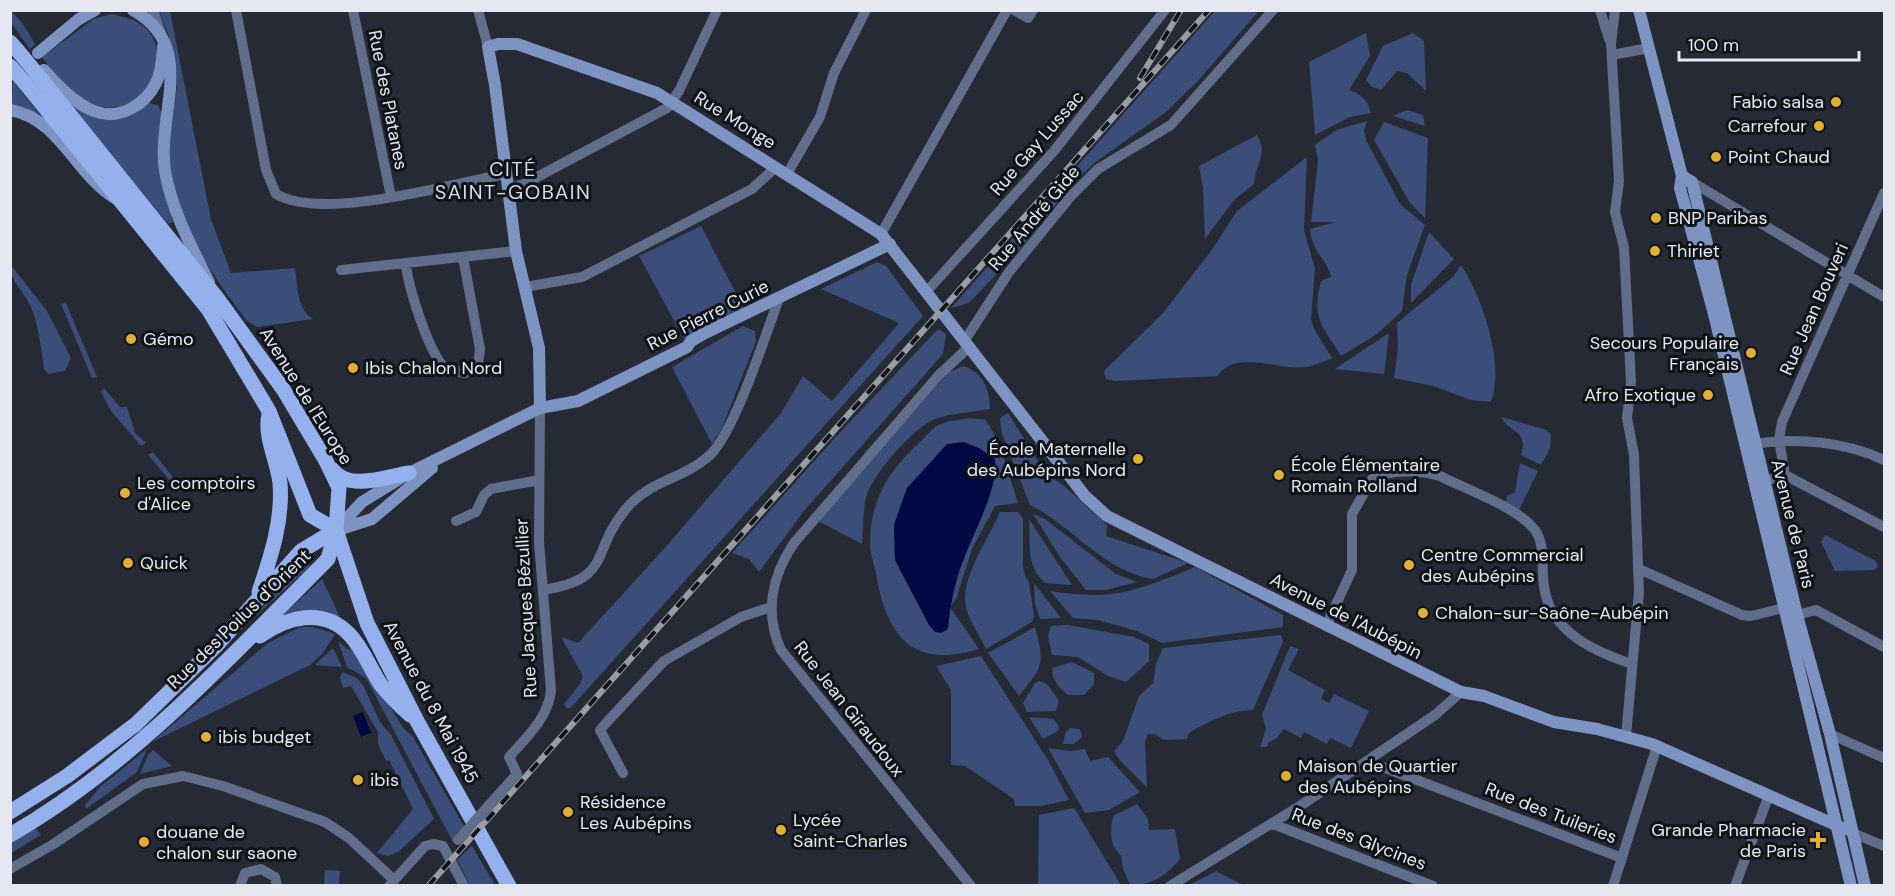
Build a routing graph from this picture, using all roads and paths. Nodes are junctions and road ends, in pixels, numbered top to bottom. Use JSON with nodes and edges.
{"nodes":[{"id":1,"x":95,"y":10,"type":"edge"},
{"id":2,"x":133,"y":10,"type":"edge"},
{"id":3,"x":153,"y":10,"type":"edge"},
{"id":4,"x":236,"y":10,"type":"edge"},
{"id":5,"x":353,"y":10,"type":"edge"},
{"id":6,"x":478,"y":10,"type":"edge"},
{"id":7,"x":717,"y":10,"type":"edge"},
{"id":8,"x":866,"y":10,"type":"edge"},
{"id":9,"x":1006,"y":10,"type":"edge"},
{"id":10,"x":1014,"y":10,"type":"edge"},
{"id":11,"x":1033,"y":10,"type":"edge"},
{"id":12,"x":1165,"y":10,"type":"edge"},
{"id":13,"x":1273,"y":10,"type":"edge"},
{"id":14,"x":1600,"y":10,"type":"edge"},
{"id":15,"x":1615,"y":10,"type":"edge"},
{"id":16,"x":1639,"y":10,"type":"edge"},
{"id":17,"x":164,"y":42,"type":"junction"},
{"id":18,"x":1611,"y":44,"type":"junction"},
{"id":19,"x":14,"y":46,"type":"edge"},
{"id":20,"x":488,"y":47,"type":"junction"},
{"id":21,"x":1648,"y":48,"type":"junction"},
{"id":22,"x":38,"y":53,"type":"dead end"},
{"id":23,"x":1612,"y":55,"type":"junction"},
{"id":24,"x":10,"y":66,"type":"edge"},
{"id":25,"x":36,"y":76,"type":"junction"},
{"id":26,"x":672,"y":101,"type":"junction"},
{"id":27,"x":10,"y":110,"type":"edge"},
{"id":28,"x":782,"y":171,"type":"junction"},
{"id":29,"x":506,"y":174,"type":"junction"},
{"id":30,"x":1687,"y":179,"type":"junction"},
{"id":31,"x":508,"y":189,"type":"junction"},
{"id":32,"x":1884,"y":193,"type":"edge"},
{"id":33,"x":391,"y":197,"type":"junction"},
{"id":34,"x":124,"y":203,"type":"junction"},
{"id":35,"x":881,"y":234,"type":"junction"},
{"id":36,"x":890,"y":244,"type":"junction"},
{"id":37,"x":516,"y":251,"type":"junction"},
{"id":38,"x":463,"y":257,"type":"junction"},
{"id":39,"x":406,"y":264,"type":"junction"},
{"id":40,"x":341,"y":270,"type":"dead end"},
{"id":41,"x":1847,"y":274,"type":"junction"},
{"id":42,"x":525,"y":287,"type":"junction"},
{"id":43,"x":927,"y":291,"type":"junction"},
{"id":44,"x":1884,"y":297,"type":"edge"},
{"id":45,"x":218,"y":298,"type":"junction"},
{"id":46,"x":779,"y":298,"type":"junction"},
{"id":47,"x":968,"y":343,"type":"junction"},
{"id":48,"x":540,"y":408,"type":"junction"},
{"id":49,"x":269,"y":411,"type":"junction"},
{"id":50,"x":1779,"y":440,"type":"junction"},
{"id":51,"x":1755,"y":444,"type":"junction"},
{"id":52,"x":442,"y":459,"type":"junction"},
{"id":53,"x":1884,"y":460,"type":"edge"},
{"id":54,"x":326,"y":461,"type":"junction"},
{"id":55,"x":409,"y":473,"type":"junction"},
{"id":56,"x":1785,"y":475,"type":"junction"},
{"id":57,"x":539,"y":480,"type":"junction"},
{"id":58,"x":1764,"y":481,"type":"junction"},
{"id":59,"x":456,"y":521,"type":"dead end"},
{"id":60,"x":1884,"y":527,"type":"edge"},
{"id":61,"x":336,"y":530,"type":"junction"},
{"id":62,"x":1639,"y":569,"type":"junction"},
{"id":63,"x":543,"y":590,"type":"junction"},
{"id":64,"x":256,"y":601,"type":"junction"},
{"id":65,"x":771,"y":607,"type":"junction"},
{"id":66,"x":1784,"y":608,"type":"junction"},
{"id":67,"x":1797,"y":615,"type":"junction"},
{"id":68,"x":1326,"y":626,"type":"junction"},
{"id":69,"x":1884,"y":647,"type":"edge"},
{"id":70,"x":225,"y":660,"type":"junction"},
{"id":71,"x":1632,"y":664,"type":"junction"},
{"id":72,"x":1461,"y":692,"type":"junction"},
{"id":73,"x":417,"y":722,"type":"junction"},
{"id":74,"x":1830,"y":734,"type":"junction"},
{"id":75,"x":1626,"y":736,"type":"junction"},
{"id":76,"x":1657,"y":746,"type":"junction"},
{"id":77,"x":1884,"y":758,"type":"edge"},
{"id":78,"x":1367,"y":761,"type":"junction"},
{"id":79,"x":623,"y":773,"type":"dead end"},
{"id":80,"x":1769,"y":795,"type":"junction"},
{"id":81,"x":10,"y":812,"type":"edge"},
{"id":82,"x":1273,"y":824,"type":"junction"},
{"id":83,"x":1845,"y":829,"type":"junction"},
{"id":84,"x":10,"y":835,"type":"edge"},
{"id":85,"x":1884,"y":846,"type":"edge"},
{"id":86,"x":446,"y":852,"type":"junction"},
{"id":87,"x":1622,"y":858,"type":"junction"},
{"id":88,"x":10,"y":869,"type":"edge"},
{"id":89,"x":391,"y":883,"type":"edge"},
{"id":90,"x":240,"y":885,"type":"edge"},
{"id":91,"x":278,"y":885,"type":"edge"},
{"id":92,"x":464,"y":885,"type":"edge"},
{"id":93,"x":508,"y":885,"type":"edge"},
{"id":94,"x":971,"y":885,"type":"edge"},
{"id":95,"x":1170,"y":885,"type":"edge"},
{"id":96,"x":1433,"y":885,"type":"edge"},
{"id":97,"x":1613,"y":885,"type":"edge"},
{"id":98,"x":1735,"y":885,"type":"edge"},
{"id":99,"x":1851,"y":885,"type":"edge"},
{"id":100,"x":1865,"y":885,"type":"edge"}],
"edges":[{"from":1,"to":22,"type":"street"},
{"from":2,"to":17,"type":"street"},
{"from":3,"to":17,"type":"street"},
{"from":4,"to":33,"type":"street"},
{"from":5,"to":33,"type":"street","name":"Rue des Platanes"},
{"from":6,"to":20,"type":"street"},
{"from":7,"to":26,"type":"street"},
{"from":8,"to":28,"type":"street"},
{"from":9,"to":35,"type":"street"},
{"from":10,"to":11,"type":"street"},
{"from":12,"to":43,"type":"street","name":"Rue Gay Lussac"},
{"from":13,"to":47,"type":"street","name":"Rue André Gide"},
{"from":14,"to":18,"type":"street"},
{"from":15,"to":18,"type":"street"},
{"from":16,"to":21,"type":"street","name":"Avenue de Paris"},
{"from":17,"to":25,"type":"street"},
{"from":17,"to":45,"type":"street"},
{"from":18,"to":23,"type":"street"},
{"from":19,"to":25,"type":"main road","name":"Avenue de l'Europe","bridge":true},
{"from":20,"to":26,"type":"street","name":"Rue Monge"},
{"from":20,"to":29,"type":"street","name":"Rue Jacques Bézullier"},
{"from":21,"to":23,"type":"street"},
{"from":21,"to":30,"type":"street","name":"Avenue de Paris"},
{"from":23,"to":62,"type":"street"},
{"from":24,"to":25,"type":"main road","name":"Avenue de l'Europe","bridge":true},
{"from":25,"to":34,"type":"main road","name":"Avenue de l'Europe"},
{"from":25,"to":45,"type":"main road","name":"Avenue de l'Europe"},
{"from":26,"to":28,"type":"street","name":"Rue Monge"},
{"from":26,"to":31,"type":"street"},
{"from":27,"to":34,"type":"street"},
{"from":28,"to":35,"type":"street","name":"Rue Monge"},
{"from":28,"to":42,"type":"street"},
{"from":29,"to":31,"type":"street","name":"Rue Jacques Bézullier"},
{"from":29,"to":33,"type":"street"},
{"from":30,"to":41,"type":"street"},
{"from":30,"to":51,"type":"street","name":"Avenue de Paris"},
{"from":30,"to":66,"type":"street","name":"Avenue de Paris"},
{"from":31,"to":37,"type":"street","name":"Rue Jacques Bézullier"},
{"from":32,"to":41,"type":"street","name":"Rue Jean Bouveri"},
{"from":34,"to":49,"type":"main road","name":"Avenue de l'Europe"},
{"from":35,"to":36,"type":"street","name":"Rue Monge"},
{"from":36,"to":43,"type":"street","name":"Rue Monge"},
{"from":36,"to":46,"type":"street","name":"Rue Pierre Curie"},
{"from":37,"to":38,"type":"street"},
{"from":37,"to":42,"type":"street","name":"Rue Jacques Bézullier"},
{"from":38,"to":39,"type":"street"},
{"from":38,"to":39,"type":"street"},
{"from":39,"to":40,"type":"street"},
{"from":41,"to":44,"type":"street"},
{"from":41,"to":50,"type":"street","name":"Rue Jean Bouveri"},
{"from":42,"to":48,"type":"street","name":"Rue Jacques Bézullier"},
{"from":43,"to":47,"type":"street","name":"Avenue de l'Aubépin"},
{"from":45,"to":54,"type":"main road","name":"Avenue de l'Europe"},
{"from":46,"to":48,"type":"street","name":"Rue Pierre Curie"},
{"from":46,"to":63,"type":"street"},
{"from":47,"to":65,"type":"street","name":"Rue Jean Giraudoux"},
{"from":47,"to":68,"type":"street","name":"Avenue de l'Aubépin"},
{"from":48,"to":52,"type":"street","name":"Rue Pierre Curie"},
{"from":48,"to":57,"type":"street","name":"Rue Jacques Bézullier"},
{"from":49,"to":61,"type":"main road","name":"Avenue de l'Europe"},
{"from":49,"to":64,"type":"main road"},
{"from":50,"to":51,"type":"street"},
{"from":50,"to":53,"type":"street"},
{"from":50,"to":56,"type":"street"},
{"from":51,"to":58,"type":"street","name":"Avenue de Paris"},
{"from":52,"to":55,"type":"street"},
{"from":52,"to":61,"type":"street"},
{"from":54,"to":55,"type":"main road"},
{"from":54,"to":61,"type":"main road","name":"Avenue de l'Europe"},
{"from":55,"to":61,"type":"street"},
{"from":56,"to":58,"type":"street"},
{"from":56,"to":60,"type":"street"},
{"from":57,"to":59,"type":"street"},
{"from":57,"to":63,"type":"street","name":"Rue Jacques Bézullier"},
{"from":58,"to":67,"type":"street","name":"Avenue de Paris"},
{"from":61,"to":64,"type":"main road","name":"Rue des Poilus d'Orient"},
{"from":61,"to":70,"type":"main road","name":"Rue des Poilus d'Orient"},
{"from":61,"to":73,"type":"main road","name":"Avenue du 8 Mai 1945"},
{"from":62,"to":66,"type":"street"},
{"from":62,"to":71,"type":"street"},
{"from":63,"to":86,"type":"street","name":"Rue Jacques Bézullier","bridge":true},
{"from":64,"to":81,"type":"main road","name":"Rue des Poilus d'Orient"},
{"from":65,"to":79,"type":"street"},
{"from":65,"to":94,"type":"street","name":"Rue Jean Giraudoux"},
{"from":66,"to":83,"type":"street","name":"Avenue de Paris"},
{"from":67,"to":69,"type":"street"},
{"from":67,"to":74,"type":"street","name":"Avenue de Paris"},
{"from":68,"to":71,"type":"street"},
{"from":68,"to":72,"type":"street","name":"Avenue de l'Aubépin"},
{"from":70,"to":73,"type":"main road"},
{"from":70,"to":84,"type":"main road","name":"Rue des Poilus d'Orient"},
{"from":71,"to":75,"type":"street"},
{"from":72,"to":75,"type":"street","name":"Avenue de l'Aubépin"},
{"from":72,"to":78,"type":"street"},
{"from":73,"to":93,"type":"main road","name":"Avenue du 8 Mai 1945"},
{"from":74,"to":77,"type":"street"},
{"from":74,"to":83,"type":"street","name":"Avenue de Paris"},
{"from":75,"to":76,"type":"street","name":"Avenue de l'Aubépin"},
{"from":76,"to":80,"type":"street","name":"Avenue de l'Aubépin"},
{"from":76,"to":87,"type":"street"},
{"from":78,"to":82,"type":"street"},
{"from":78,"to":87,"type":"street","name":"Rue des Tuileries"},
{"from":80,"to":83,"type":"street","name":"Avenue de l'Aubépin"},
{"from":80,"to":98,"type":"street"},
{"from":82,"to":95,"type":"street"},
{"from":82,"to":96,"type":"street","name":"Rue des Glycines"},
{"from":83,"to":85,"type":"street"},
{"from":83,"to":99,"type":"street","name":"Avenue de Paris"},
{"from":83,"to":100,"type":"street","name":"Avenue de Paris"},
{"from":86,"to":89,"type":"street"},
{"from":86,"to":92,"type":"street"},
{"from":87,"to":97,"type":"street"},
{"from":88,"to":89,"type":"street"},
{"from":90,"to":91,"type":"street"}]}
